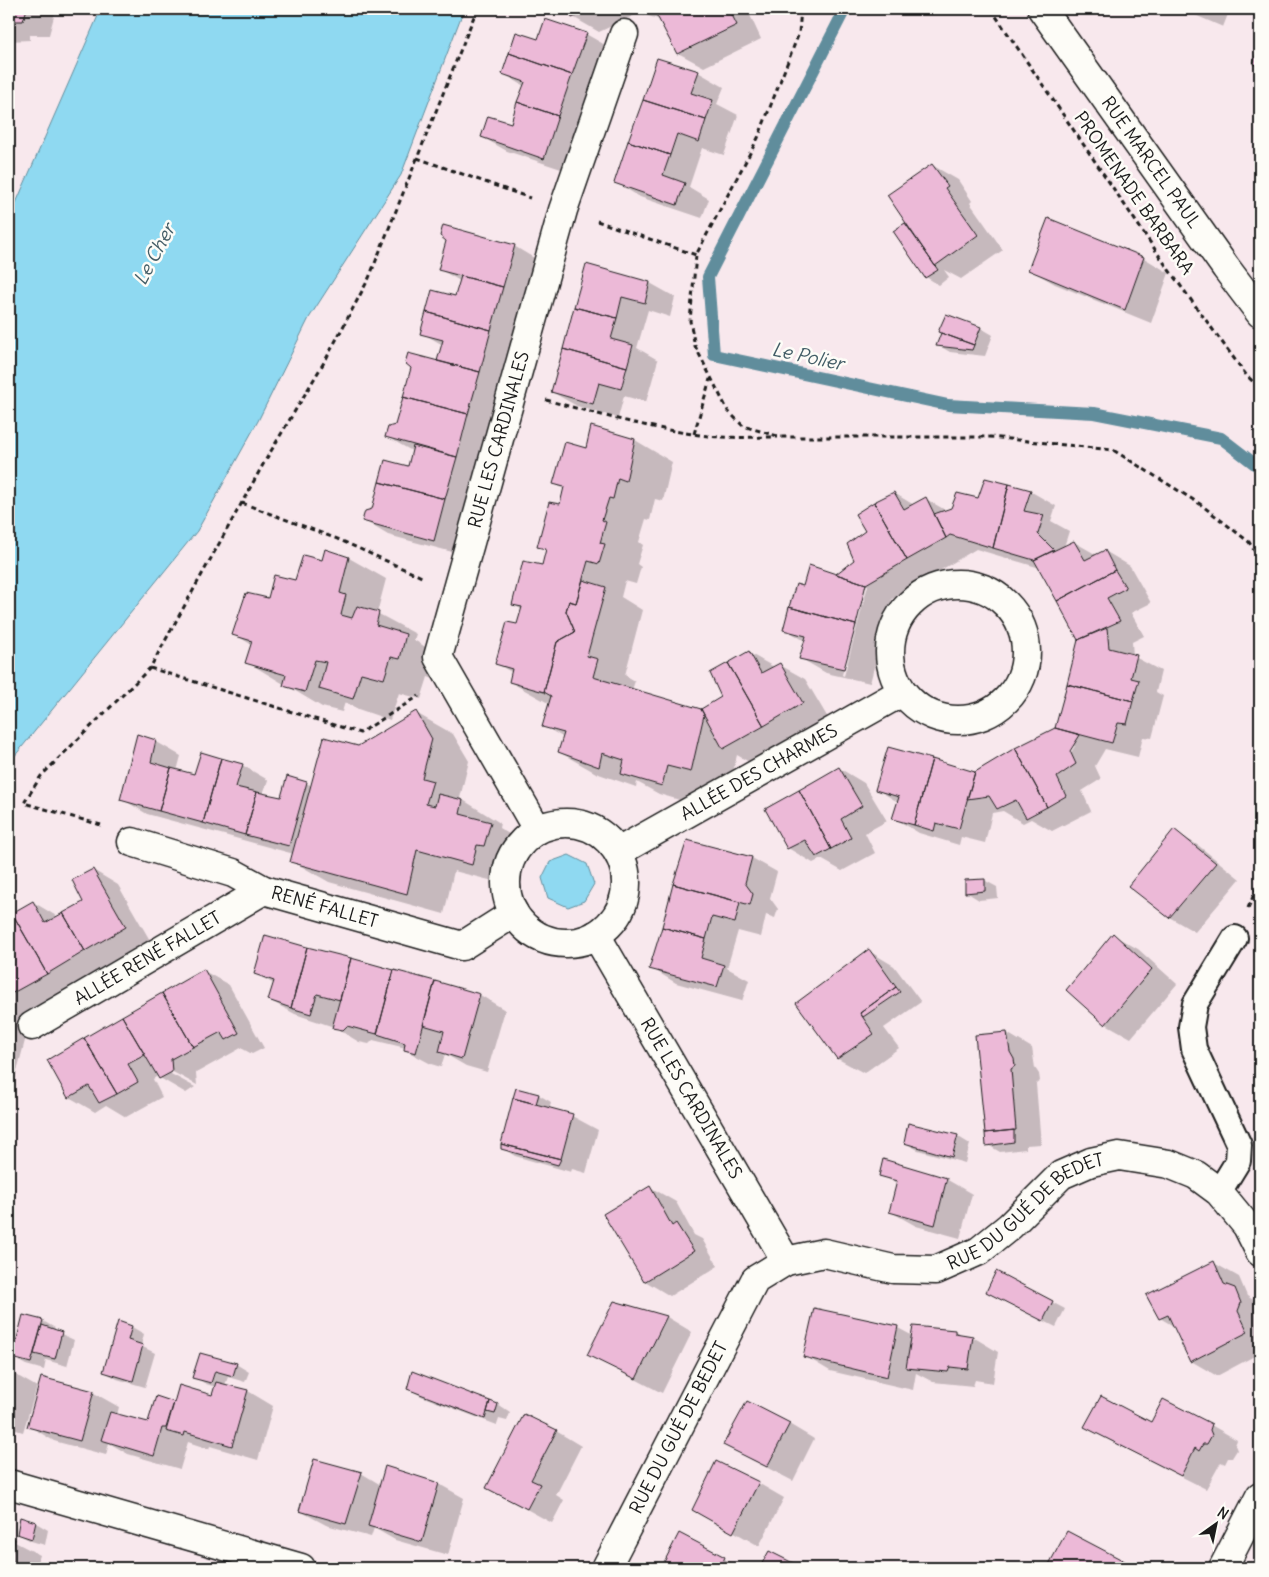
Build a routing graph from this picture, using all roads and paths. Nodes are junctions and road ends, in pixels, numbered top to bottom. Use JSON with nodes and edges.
{"nodes":[{"id":1,"x":476,"y":9,"type":"edge"},
{"id":2,"x":801,"y":9,"type":"edge"},
{"id":3,"x":991,"y":9,"type":"edge"},
{"id":4,"x":1042,"y":9,"type":"edge"},
{"id":5,"x":624,"y":34,"type":"dead end"},
{"id":6,"x":1260,"y":313,"type":"edge"},
{"id":7,"x":710,"y":378,"type":"junction"},
{"id":8,"x":1260,"y":388,"type":"edge"},
{"id":9,"x":513,"y":390,"type":"junction"},
{"id":10,"x":694,"y":434,"type":"junction"},
{"id":11,"x":781,"y":437,"type":"junction"},
{"id":12,"x":242,"y":503,"type":"junction"},
{"id":13,"x":1260,"y":560,"type":"edge"},
{"id":14,"x":456,"y":592,"type":"junction"},
{"id":15,"x":150,"y":668,"type":"junction"},
{"id":16,"x":450,"y":677,"type":"junction"},
{"id":17,"x":902,"y":692,"type":"junction"},
{"id":18,"x":537,"y":829,"type":"junction"},
{"id":19,"x":132,"y":842,"type":"joint"},
{"id":20,"x":618,"y":852,"type":"junction"},
{"id":21,"x":264,"y":890,"type":"junction"},
{"id":22,"x":514,"y":913,"type":"junction"},
{"id":23,"x":596,"y":935,"type":"junction"},
{"id":24,"x":1236,"y":938,"type":"dead end"},
{"id":25,"x":32,"y":1026,"type":"dead end"},
{"id":26,"x":1219,"y":1192,"type":"junction"},
{"id":27,"x":1260,"y":1252,"type":"edge"},
{"id":28,"x":786,"y":1261,"type":"junction"},
{"id":29,"x":9,"y":1484,"type":"edge"},
{"id":30,"x":1260,"y":1496,"type":"edge"},
{"id":31,"x":302,"y":1568,"type":"edge"},
{"id":32,"x":606,"y":1568,"type":"edge"},
{"id":33,"x":1223,"y":1568,"type":"edge"}],
"edges":[{"from":1,"to":12,"type":"path"},
{"from":2,"to":7,"type":"path"},
{"from":3,"to":8,"type":"path","name":"PROMENADE BARBARA"},
{"from":4,"to":6,"type":"street","name":"RUE MARCEL PAUL"},
{"from":5,"to":9,"type":"street","name":"RUE LES CARDINALES"},
{"from":7,"to":10,"type":"path"},
{"from":7,"to":11,"type":"path"},
{"from":9,"to":10,"type":"path"},
{"from":9,"to":14,"type":"street","name":"RUE LES CARDINALES"},
{"from":10,"to":11,"type":"path"},
{"from":11,"to":13,"type":"path"},
{"from":12,"to":14,"type":"path"},
{"from":12,"to":15,"type":"path"},
{"from":14,"to":16,"type":"street","name":"RUE LES CARDINALES"},
{"from":15,"to":16,"type":"path"},
{"from":15,"to":19,"type":"path"},
{"from":16,"to":18,"type":"street","name":"RUE LES CARDINALES"},
{"from":17,"to":17,"type":"street"},
{"from":17,"to":20,"type":"street","name":"ALLÉE DES CHARMES"},
{"from":18,"to":20,"type":"street"},
{"from":18,"to":22,"type":"street"},
{"from":19,"to":21,"type":"street","name":"RENÉ FALLET"},
{"from":20,"to":23,"type":"street"},
{"from":21,"to":22,"type":"street","name":"RENÉ FALLET"},
{"from":21,"to":25,"type":"street","name":"ALLÉE RENÉ FALLET"},
{"from":22,"to":23,"type":"street"},
{"from":23,"to":28,"type":"street","name":"RUE LES CARDINALES"},
{"from":24,"to":26,"type":"lane"},
{"from":26,"to":27,"type":"street","name":"RUE DU GUÉ DE BEDET"},
{"from":26,"to":28,"type":"street","name":"RUE DU GUÉ DE BEDET"},
{"from":28,"to":32,"type":"street","name":"RUE DU GUÉ DE BEDET"},
{"from":29,"to":31,"type":"street"},
{"from":30,"to":33,"type":"street"}]}
